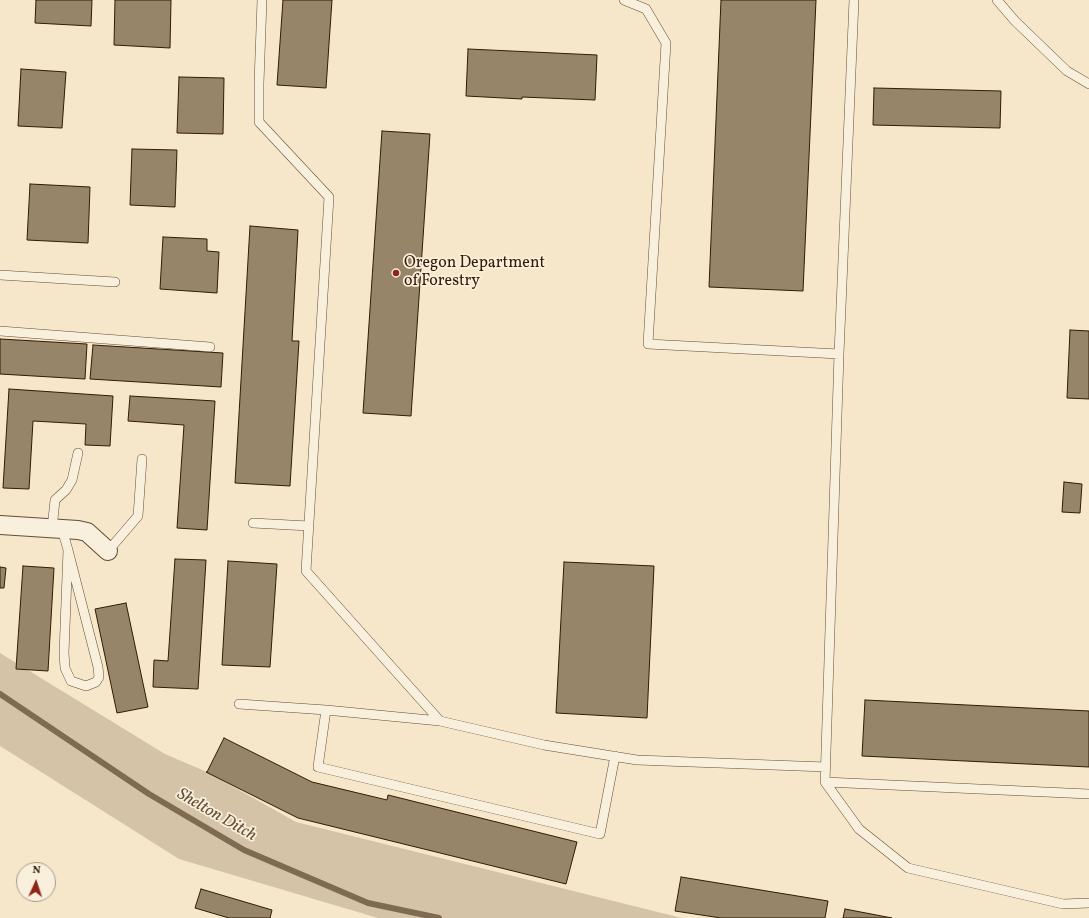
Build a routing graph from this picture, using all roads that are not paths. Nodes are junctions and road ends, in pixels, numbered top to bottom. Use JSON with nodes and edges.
{"nodes":[{"id":1,"x":262,"y":0,"type":"edge"},
{"id":2,"x":624,"y":0,"type":"edge"},
{"id":3,"x":854,"y":0,"type":"edge"},
{"id":4,"x":997,"y":0,"type":"edge"},
{"id":5,"x":1089,"y":84,"type":"edge"},
{"id":6,"x":0,"y":275,"type":"edge"},
{"id":7,"x":115,"y":282,"type":"dead end"},
{"id":8,"x":0,"y":331,"type":"edge"},
{"id":9,"x":210,"y":347,"type":"dead end"},
{"id":10,"x":839,"y":354,"type":"junction"},
{"id":11,"x":78,"y":453,"type":"dead end"},
{"id":12,"x":142,"y":459,"type":"dead end"},
{"id":13,"x":253,"y":523,"type":"dead end"},
{"id":14,"x":0,"y":526,"type":"edge"},
{"id":15,"x":309,"y":526,"type":"junction"},
{"id":16,"x":57,"y":529,"type":"junction"},
{"id":17,"x":68,"y":550,"type":"junction"},
{"id":18,"x":108,"y":551,"type":"joint"},
{"id":19,"x":239,"y":704,"type":"dead end"},
{"id":20,"x":326,"y":710,"type":"junction"},
{"id":21,"x":440,"y":721,"type":"junction"},
{"id":22,"x":615,"y":756,"type":"junction"},
{"id":23,"x":826,"y":767,"type":"junction"},
{"id":24,"x":825,"y":782,"type":"junction"},
{"id":25,"x":1089,"y":794,"type":"edge"},
{"id":26,"x":1089,"y":903,"type":"edge"}],
"edges":[{"from":1,"to":15,"type":"lane"},
{"from":2,"to":10,"type":"lane"},
{"from":3,"to":10,"type":"lane"},
{"from":4,"to":5,"type":"lane"},
{"from":6,"to":7,"type":"lane"},
{"from":8,"to":9,"type":"lane"},
{"from":10,"to":23,"type":"lane"},
{"from":11,"to":16,"type":"lane"},
{"from":12,"to":18,"type":"lane"},
{"from":13,"to":15,"type":"lane"},
{"from":14,"to":16,"type":"street"},
{"from":15,"to":21,"type":"lane"},
{"from":16,"to":17,"type":"lane"},
{"from":16,"to":18,"type":"street"},
{"from":17,"to":17,"type":"lane"},
{"from":19,"to":20,"type":"lane"},
{"from":20,"to":21,"type":"lane"},
{"from":20,"to":22,"type":"lane"},
{"from":21,"to":22,"type":"lane"},
{"from":22,"to":23,"type":"lane"},
{"from":23,"to":24,"type":"lane"},
{"from":24,"to":25,"type":"lane"},
{"from":24,"to":26,"type":"lane"}]}
